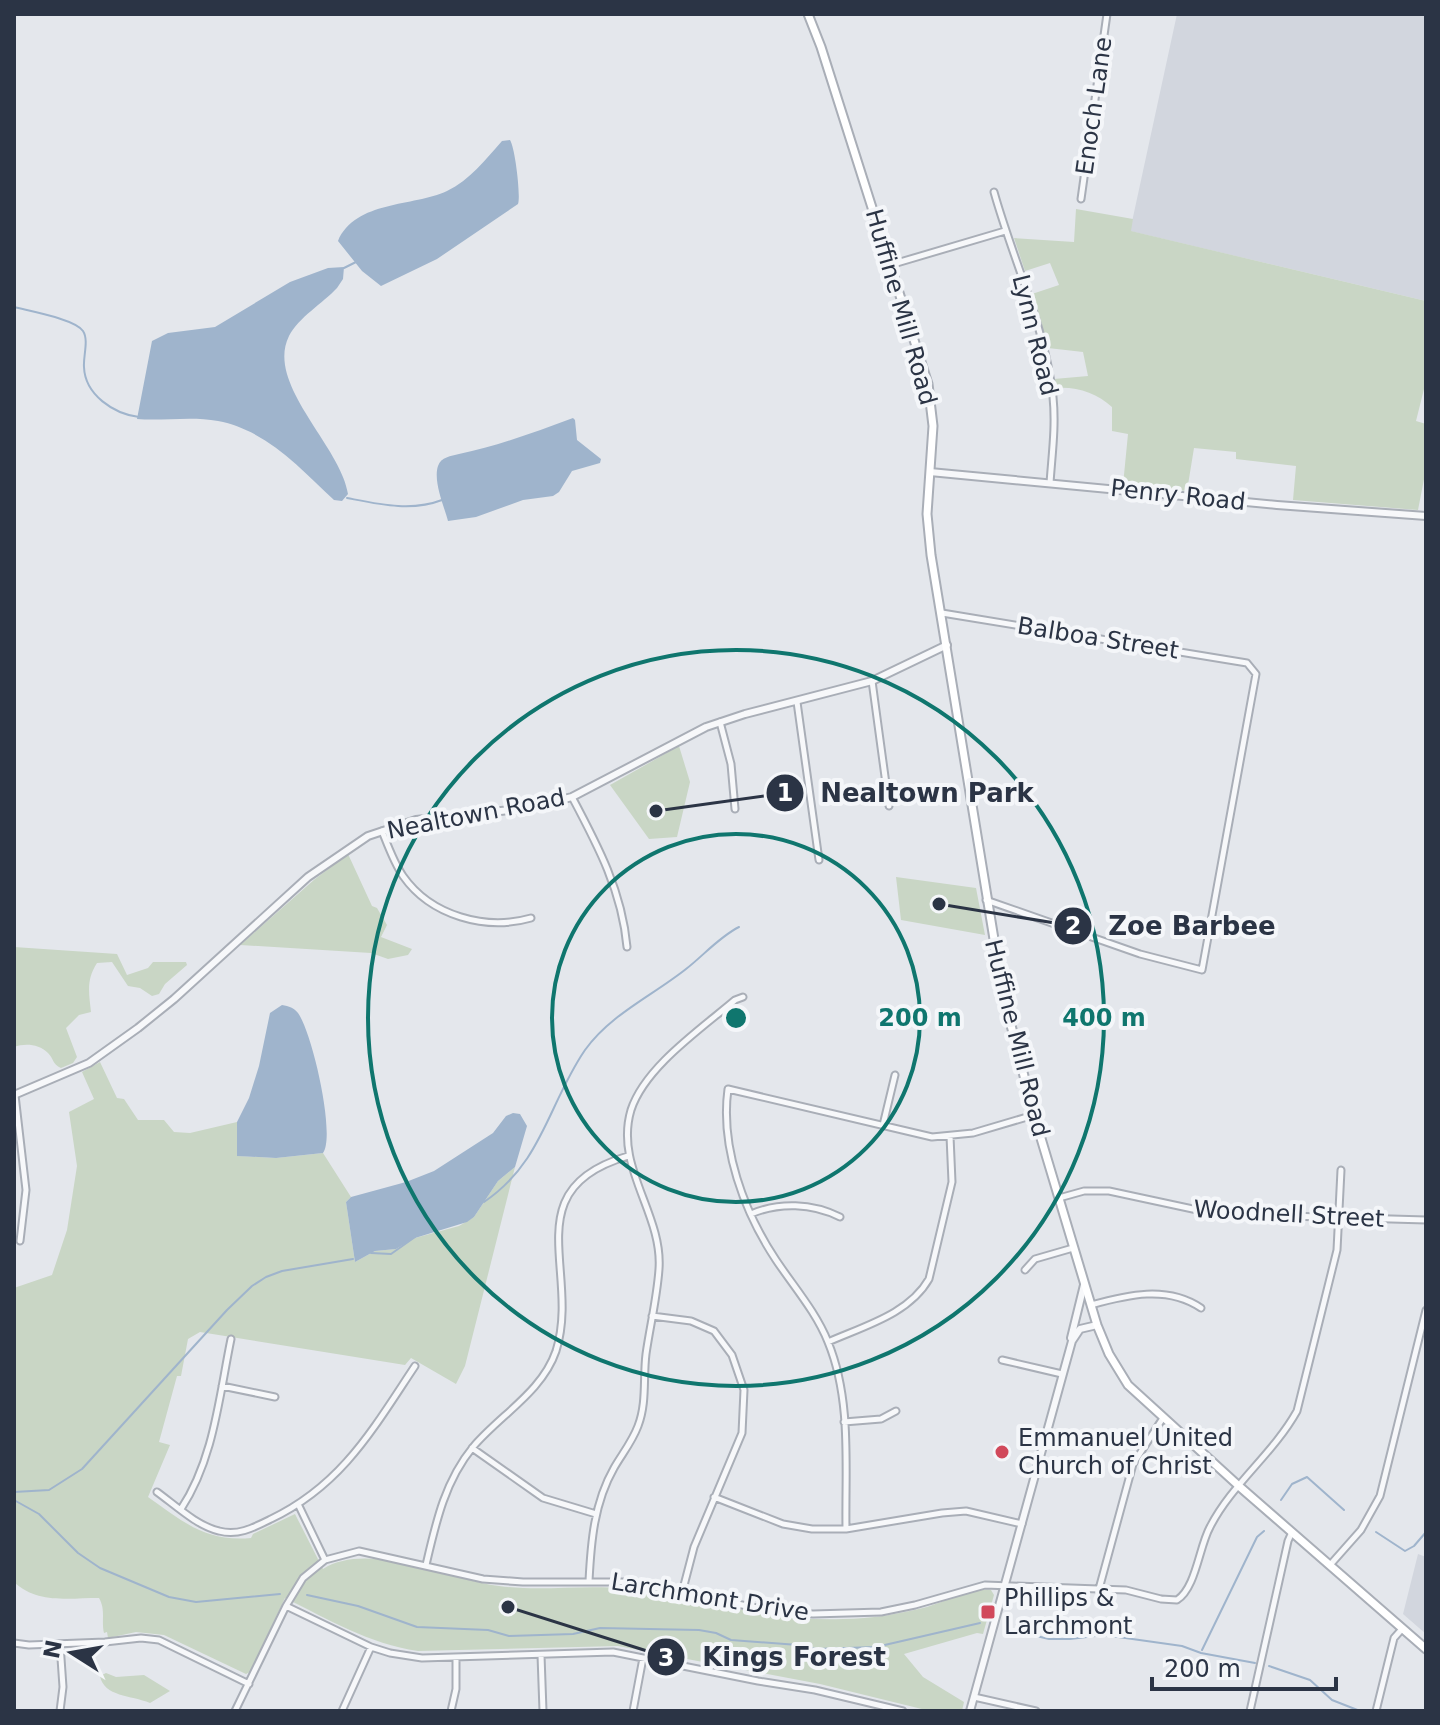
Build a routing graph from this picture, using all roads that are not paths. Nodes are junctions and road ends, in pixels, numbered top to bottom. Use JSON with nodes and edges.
{"nodes":[{"id":1,"x":808,"y":14,"type":"edge"},
{"id":2,"x":1107,"y":14,"type":"edge"},
{"id":3,"x":994,"y":192,"type":"dead end"},
{"id":4,"x":1081,"y":199,"type":"dead end"},
{"id":5,"x":1005,"y":231,"type":"junction"},
{"id":6,"x":890,"y":265,"type":"junction"},
{"id":7,"x":930,"y":472,"type":"junction"},
{"id":8,"x":1050,"y":483,"type":"junction"},
{"id":9,"x":1426,"y":516,"type":"edge"},
{"id":10,"x":942,"y":613,"type":"junction"},
{"id":11,"x":947,"y":645,"type":"junction"},
{"id":12,"x":872,"y":681,"type":"junction"},
{"id":13,"x":797,"y":702,"type":"junction"},
{"id":14,"x":720,"y":722,"type":"junction"},
{"id":15,"x":572,"y":797,"type":"junction"},
{"id":16,"x":889,"y":806,"type":"dead end"},
{"id":17,"x":735,"y":809,"type":"dead end"},
{"id":18,"x":381,"y":830,"type":"junction"},
{"id":19,"x":819,"y":860,"type":"dead end"},
{"id":20,"x":985,"y":900,"type":"junction"},
{"id":21,"x":531,"y":918,"type":"dead end"},
{"id":22,"x":627,"y":947,"type":"dead end"},
{"id":23,"x":743,"y":997,"type":"dead end"},
{"id":24,"x":895,"y":1075,"type":"dead end"},
{"id":25,"x":14,"y":1095,"type":"edge"},
{"id":26,"x":1034,"y":1115,"type":"junction"},
{"id":27,"x":883,"y":1125,"type":"junction"},
{"id":28,"x":950,"y":1136,"type":"junction"},
{"id":29,"x":628,"y":1156,"type":"junction"},
{"id":30,"x":1341,"y":1170,"type":"dead end"},
{"id":31,"x":1059,"y":1198,"type":"junction"},
{"id":32,"x":751,"y":1214,"type":"junction"},
{"id":33,"x":840,"y":1217,"type":"dead end"},
{"id":34,"x":1339,"y":1218,"type":"junction"},
{"id":35,"x":1426,"y":1220,"type":"edge"},
{"id":36,"x":20,"y":1241,"type":"dead end"},
{"id":37,"x":1073,"y":1248,"type":"junction"},
{"id":38,"x":1025,"y":1270,"type":"dead end"},
{"id":39,"x":1084,"y":1285,"type":"junction"},
{"id":40,"x":1090,"y":1305,"type":"junction"},
{"id":41,"x":1201,"y":1308,"type":"dead end"},
{"id":42,"x":1426,"y":1310,"type":"edge"},
{"id":43,"x":652,"y":1316,"type":"junction"},
{"id":44,"x":1097,"y":1325,"type":"junction"},
{"id":45,"x":231,"y":1339,"type":"dead end"},
{"id":46,"x":1072,"y":1341,"type":"junction"},
{"id":47,"x":828,"y":1342,"type":"junction"},
{"id":48,"x":1002,"y":1360,"type":"dead end"},
{"id":49,"x":415,"y":1366,"type":"dead end"},
{"id":50,"x":1062,"y":1374,"type":"junction"},
{"id":51,"x":222,"y":1386,"type":"junction"},
{"id":52,"x":275,"y":1397,"type":"dead end"},
{"id":53,"x":896,"y":1411,"type":"dead end"},
{"id":54,"x":1163,"y":1418,"type":"junction"},
{"id":55,"x":844,"y":1422,"type":"junction"},
{"id":56,"x":472,"y":1448,"type":"junction"},
{"id":57,"x":1240,"y":1487,"type":"junction"},
{"id":58,"x":157,"y":1492,"type":"dead end"},
{"id":59,"x":714,"y":1497,"type":"junction"},
{"id":60,"x":299,"y":1506,"type":"junction"},
{"id":61,"x":181,"y":1509,"type":"junction"},
{"id":62,"x":596,"y":1514,"type":"junction"},
{"id":63,"x":1022,"y":1524,"type":"junction"},
{"id":64,"x":846,"y":1529,"type":"junction"},
{"id":65,"x":1292,"y":1532,"type":"junction"},
{"id":66,"x":325,"y":1560,"type":"junction"},
{"id":67,"x":426,"y":1565,"type":"junction"},
{"id":68,"x":1330,"y":1565,"type":"junction"},
{"id":69,"x":589,"y":1581,"type":"junction"},
{"id":70,"x":1005,"y":1585,"type":"junction"},
{"id":71,"x":1099,"y":1589,"type":"junction"},
{"id":72,"x":682,"y":1593,"type":"junction"},
{"id":73,"x":286,"y":1606,"type":"junction"},
{"id":74,"x":1402,"y":1629,"type":"junction"},
{"id":75,"x":14,"y":1643,"type":"edge"},
{"id":76,"x":60,"y":1644,"type":"junction"},
{"id":77,"x":371,"y":1647,"type":"junction"},
{"id":78,"x":1426,"y":1649,"type":"edge"},
{"id":79,"x":541,"y":1655,"type":"junction"},
{"id":80,"x":456,"y":1657,"type":"junction"},
{"id":81,"x":643,"y":1658,"type":"junction"},
{"id":82,"x":249,"y":1684,"type":"junction"},
{"id":83,"x":974,"y":1697,"type":"junction"},
{"id":84,"x":60,"y":1711,"type":"edge"},
{"id":85,"x":235,"y":1711,"type":"edge"},
{"id":86,"x":342,"y":1711,"type":"edge"},
{"id":87,"x":451,"y":1711,"type":"edge"},
{"id":88,"x":543,"y":1711,"type":"edge"},
{"id":89,"x":633,"y":1711,"type":"edge"},
{"id":90,"x":903,"y":1711,"type":"edge"},
{"id":91,"x":970,"y":1711,"type":"edge"},
{"id":92,"x":1036,"y":1711,"type":"edge"},
{"id":93,"x":1250,"y":1711,"type":"edge"},
{"id":94,"x":1376,"y":1711,"type":"edge"}],
"edges":[{"from":1,"to":6,"type":"main road","name":"Huffine Mill Road"},
{"from":2,"to":4,"type":"street","name":"Enoch Lane"},
{"from":3,"to":5,"type":"street","name":"Lynn Road"},
{"from":5,"to":6,"type":"street"},
{"from":5,"to":8,"type":"street","name":"Lynn Road"},
{"from":6,"to":7,"type":"main road","name":"Huffine Mill Road"},
{"from":7,"to":8,"type":"street","name":"Penry Road"},
{"from":7,"to":10,"type":"main road","name":"Huffine Mill Road"},
{"from":8,"to":9,"type":"street","name":"Penry Road"},
{"from":10,"to":11,"type":"main road","name":"Huffine Mill Road"},
{"from":10,"to":20,"type":"street","name":"Balboa Street"},
{"from":11,"to":12,"type":"street","name":"Nealtown Road"},
{"from":11,"to":20,"type":"main road","name":"Huffine Mill Road"},
{"from":12,"to":13,"type":"street","name":"Nealtown Road"},
{"from":12,"to":16,"type":"street"},
{"from":13,"to":14,"type":"street","name":"Nealtown Road"},
{"from":13,"to":19,"type":"street"},
{"from":14,"to":15,"type":"street","name":"Nealtown Road"},
{"from":14,"to":17,"type":"street"},
{"from":15,"to":18,"type":"street","name":"Nealtown Road"},
{"from":15,"to":22,"type":"street"},
{"from":18,"to":21,"type":"street"},
{"from":18,"to":25,"type":"street","name":"Nealtown Road"},
{"from":20,"to":26,"type":"main road","name":"Huffine Mill Road"},
{"from":23,"to":29,"type":"street"},
{"from":24,"to":27,"type":"street"},
{"from":25,"to":36,"type":"street"},
{"from":26,"to":28,"type":"street"},
{"from":26,"to":31,"type":"main road","name":"Huffine Mill Road"},
{"from":27,"to":28,"type":"street"},
{"from":27,"to":32,"type":"street"},
{"from":28,"to":47,"type":"street"},
{"from":29,"to":43,"type":"street"},
{"from":29,"to":56,"type":"street"},
{"from":30,"to":34,"type":"street"},
{"from":31,"to":34,"type":"street","name":"Woodnell Street"},
{"from":31,"to":37,"type":"main road","name":"Huffine Mill Road"},
{"from":32,"to":33,"type":"street"},
{"from":32,"to":47,"type":"street"},
{"from":34,"to":35,"type":"street","name":"Woodnell Street"},
{"from":34,"to":57,"type":"street"},
{"from":37,"to":38,"type":"street"},
{"from":37,"to":39,"type":"main road","name":"Huffine Mill Road"},
{"from":39,"to":40,"type":"main road","name":"Huffine Mill Road"},
{"from":39,"to":46,"type":"street"},
{"from":40,"to":41,"type":"street"},
{"from":40,"to":44,"type":"main road","name":"Huffine Mill Road"},
{"from":42,"to":68,"type":"street"},
{"from":43,"to":59,"type":"street"},
{"from":43,"to":62,"type":"street"},
{"from":44,"to":46,"type":"street"},
{"from":44,"to":54,"type":"main road","name":"Huffine Mill Road"},
{"from":45,"to":51,"type":"street"},
{"from":46,"to":50,"type":"street"},
{"from":47,"to":55,"type":"street"},
{"from":48,"to":50,"type":"street"},
{"from":49,"to":60,"type":"street"},
{"from":50,"to":63,"type":"street"},
{"from":51,"to":52,"type":"street"},
{"from":51,"to":61,"type":"street"},
{"from":53,"to":55,"type":"street"},
{"from":54,"to":57,"type":"main road","name":"Huffine Mill Road"},
{"from":54,"to":71,"type":"street"},
{"from":55,"to":64,"type":"street"},
{"from":56,"to":62,"type":"street"},
{"from":56,"to":67,"type":"street"},
{"from":57,"to":65,"type":"main road","name":"Huffine Mill Road"},
{"from":57,"to":71,"type":"street","name":"Larchmont Drive"},
{"from":58,"to":61,"type":"street"},
{"from":59,"to":64,"type":"street"},
{"from":59,"to":72,"type":"street"},
{"from":60,"to":61,"type":"street"},
{"from":60,"to":66,"type":"street"},
{"from":62,"to":69,"type":"street"},
{"from":63,"to":64,"type":"street"},
{"from":63,"to":70,"type":"street"},
{"from":65,"to":68,"type":"main road","name":"Huffine Mill Road"},
{"from":65,"to":93,"type":"street"},
{"from":66,"to":67,"type":"street","name":"Larchmont Drive"},
{"from":66,"to":73,"type":"street"},
{"from":67,"to":69,"type":"street","name":"Larchmont Drive"},
{"from":68,"to":74,"type":"main road","name":"Huffine Mill Road"},
{"from":69,"to":72,"type":"street","name":"Larchmont Drive"},
{"from":70,"to":71,"type":"street","name":"Larchmont Drive"},
{"from":70,"to":72,"type":"street","name":"Larchmont Drive"},
{"from":70,"to":83,"type":"street"},
{"from":73,"to":77,"type":"street"},
{"from":73,"to":82,"type":"street"},
{"from":74,"to":78,"type":"main road","name":"Huffine Mill Road"},
{"from":74,"to":94,"type":"street"},
{"from":75,"to":76,"type":"street"},
{"from":76,"to":82,"type":"street"},
{"from":76,"to":84,"type":"street"},
{"from":77,"to":80,"type":"street"},
{"from":77,"to":86,"type":"street"},
{"from":79,"to":80,"type":"street"},
{"from":79,"to":81,"type":"street"},
{"from":79,"to":88,"type":"street"},
{"from":80,"to":87,"type":"street"},
{"from":81,"to":89,"type":"street"},
{"from":81,"to":90,"type":"street"},
{"from":82,"to":85,"type":"street"},
{"from":83,"to":91,"type":"street"},
{"from":83,"to":92,"type":"street"}]}
